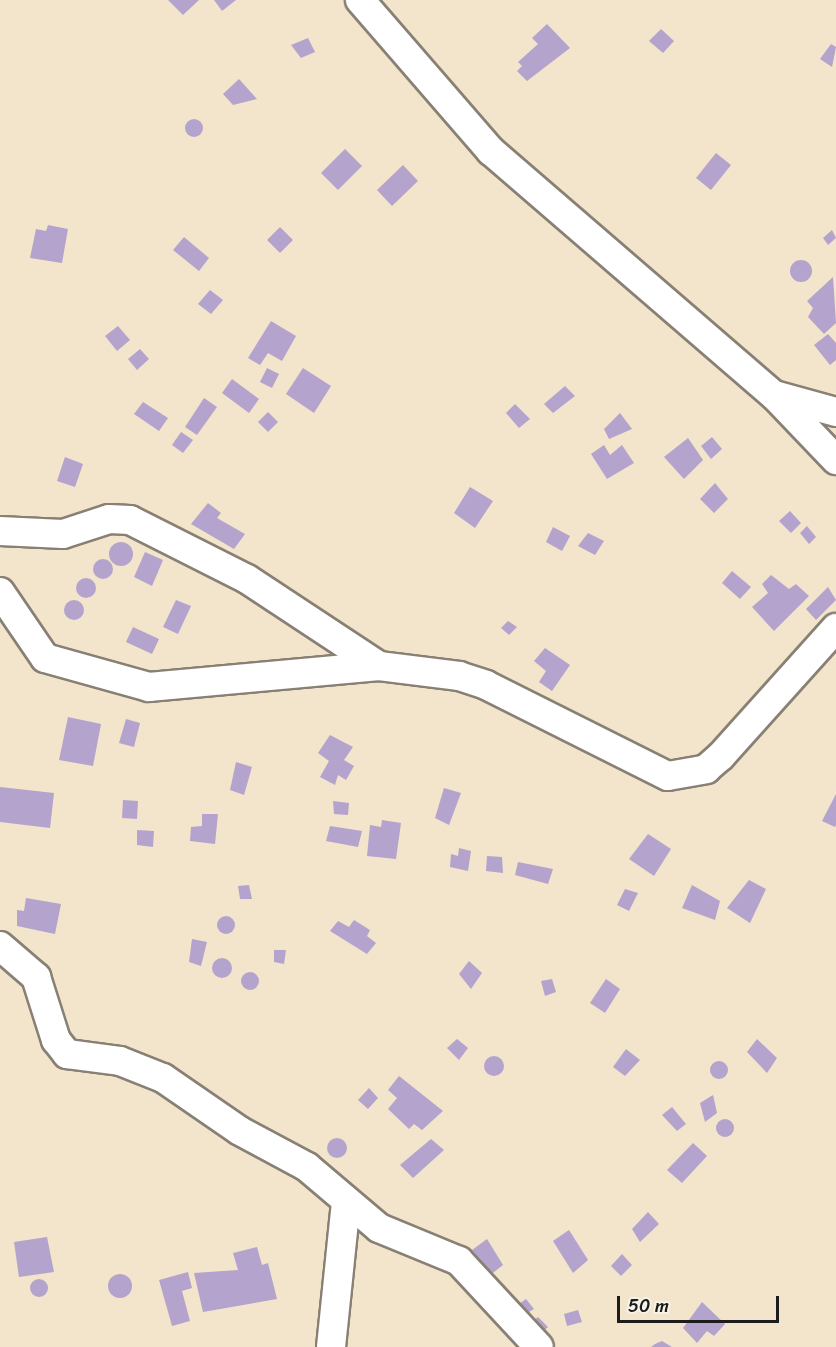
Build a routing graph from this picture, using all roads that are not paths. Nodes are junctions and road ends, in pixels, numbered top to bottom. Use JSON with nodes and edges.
{"nodes":[{"id":1,"x":360,"y":0,"type":"edge"},
{"id":2,"x":774,"y":395,"type":"junction"},
{"id":3,"x":836,"y":412,"type":"edge"},
{"id":4,"x":836,"y":460,"type":"edge"},
{"id":5,"x":0,"y":531,"type":"edge"},
{"id":6,"x":0,"y":592,"type":"edge"},
{"id":7,"x":836,"y":628,"type":"edge"},
{"id":8,"x":379,"y":666,"type":"junction"},
{"id":9,"x":0,"y":946,"type":"edge"},
{"id":10,"x":346,"y":1203,"type":"junction"},
{"id":11,"x":331,"y":1347,"type":"edge"},
{"id":12,"x":539,"y":1347,"type":"edge"}],
"edges":[{"from":1,"to":2,"type":"street"},
{"from":2,"to":3,"type":"street"},
{"from":2,"to":4,"type":"street"},
{"from":5,"to":8,"type":"street"},
{"from":6,"to":8,"type":"street"},
{"from":7,"to":8,"type":"street"},
{"from":9,"to":10,"type":"street"},
{"from":10,"to":11,"type":"street"},
{"from":10,"to":12,"type":"street"}]}
